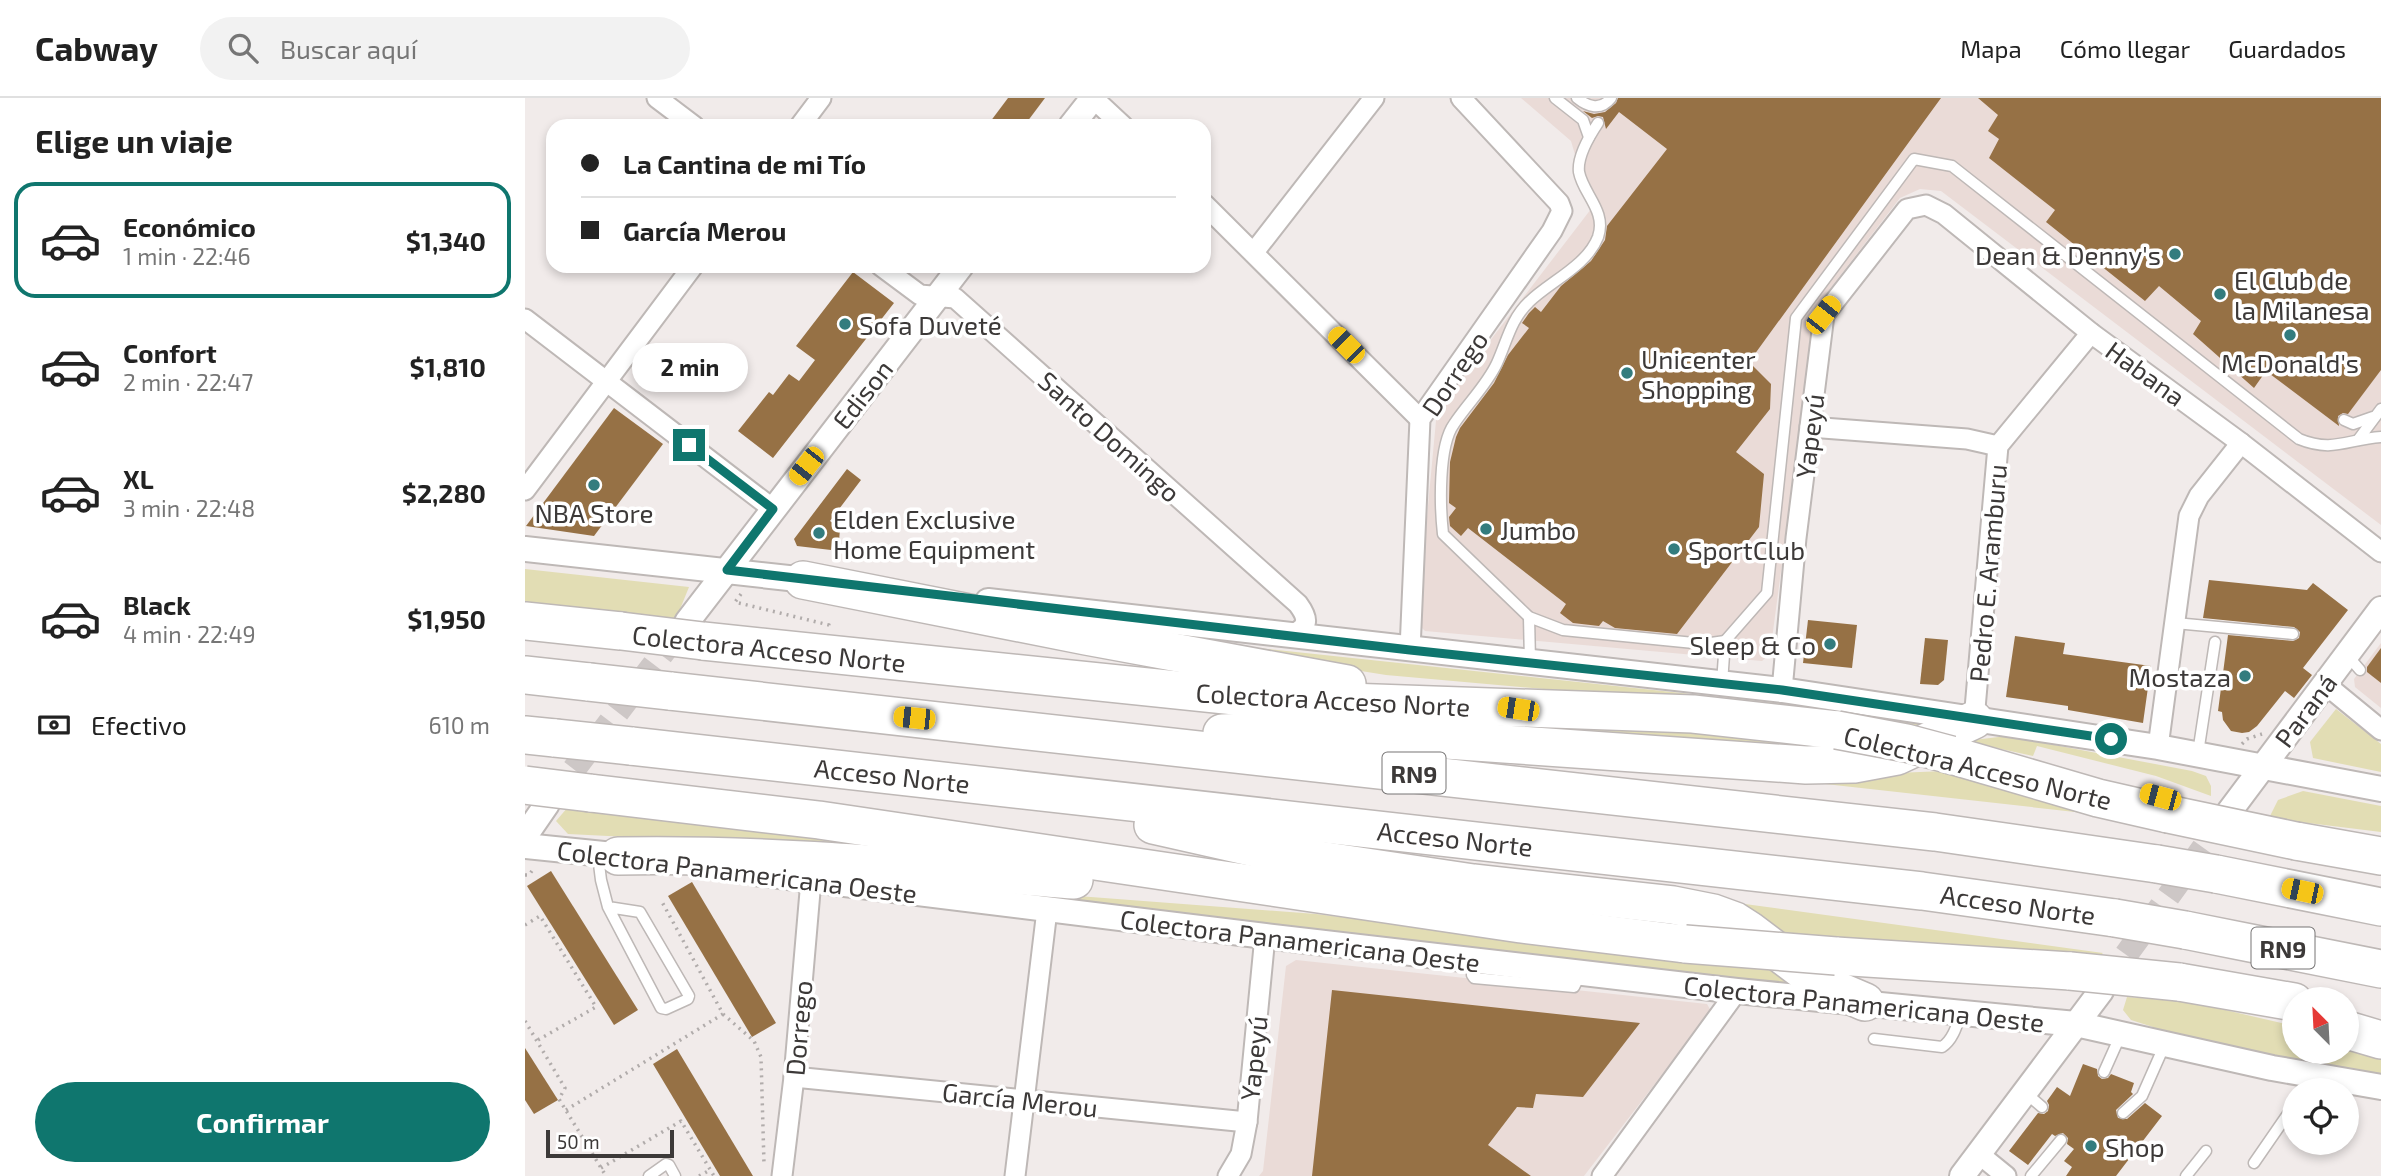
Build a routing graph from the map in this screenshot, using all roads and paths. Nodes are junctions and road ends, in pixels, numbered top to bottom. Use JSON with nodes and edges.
{"nodes":[{"id":1,"x":657,"y":98,"type":"edge"},
{"id":2,"x":821,"y":98,"type":"edge"},
{"id":3,"x":1093,"y":98,"type":"edge"},
{"id":4,"x":1374,"y":98,"type":"edge"},
{"id":5,"x":1461,"y":98,"type":"edge"},
{"id":6,"x":1555,"y":98,"type":"edge"},
{"id":7,"x":1577,"y":98,"type":"edge"},
{"id":8,"x":1611,"y":98,"type":"edge"},
{"id":9,"x":685,"y":119,"type":"edge"},
{"id":10,"x":805,"y":119,"type":"edge"},
{"id":11,"x":1076,"y":119,"type":"edge"},
{"id":12,"x":1116,"y":119,"type":"edge"},
{"id":13,"x":1598,"y":123,"type":"dead end"},
{"id":14,"x":1589,"y":136,"type":"junction"},
{"id":15,"x":1907,"y":209,"type":"joint"},
{"id":16,"x":1211,"y":211,"type":"edge"},
{"id":17,"x":1254,"y":252,"type":"junction"},
{"id":18,"x":688,"y":273,"type":"edge"},
{"id":19,"x":890,"y":273,"type":"edge"},
{"id":20,"x":955,"y":273,"type":"edge"},
{"id":21,"x":937,"y":296,"type":"junction"},
{"id":22,"x":525,"y":319,"type":"edge"},
{"id":23,"x":2091,"y":333,"type":"junction"},
{"id":24,"x":606,"y":381,"type":"junction"},
{"id":25,"x":2379,"y":412,"type":"edge"},
{"id":26,"x":1420,"y":419,"type":"junction"},
{"id":27,"x":2344,"y":420,"type":"dead end"},
{"id":28,"x":1810,"y":427,"type":"junction"},
{"id":29,"x":2381,"y":437,"type":"edge"},
{"id":30,"x":2358,"y":440,"type":"junction"},
{"id":31,"x":2241,"y":443,"type":"junction"},
{"id":32,"x":1998,"y":446,"type":"junction"},
{"id":33,"x":525,"y":490,"type":"edge"},
{"id":34,"x":773,"y":509,"type":"junction"},
{"id":35,"x":525,"y":549,"type":"edge"},
{"id":36,"x":2381,"y":552,"type":"edge"},
{"id":37,"x":727,"y":570,"type":"junction"},
{"id":38,"x":803,"y":580,"type":"junction"},
{"id":39,"x":1529,"y":617,"type":"junction"},
{"id":40,"x":525,"y":621,"type":"edge"},
{"id":41,"x":2375,"y":622,"type":"edge"},
{"id":42,"x":2175,"y":623,"type":"junction"},
{"id":43,"x":759,"y":634,"type":"dead end"},
{"id":44,"x":2293,"y":634,"type":"dead end"},
{"id":45,"x":699,"y":635,"type":"junction"},
{"id":46,"x":1292,"y":635,"type":"junction"},
{"id":47,"x":1725,"y":641,"type":"junction"},
{"id":48,"x":2215,"y":642,"type":"dead end"},
{"id":49,"x":892,"y":649,"type":"dead end"},
{"id":50,"x":1410,"y":650,"type":"junction"},
{"id":51,"x":1531,"y":663,"type":"junction"},
{"id":52,"x":968,"y":670,"type":"junction"},
{"id":53,"x":525,"y":675,"type":"edge"},
{"id":54,"x":1722,"y":683,"type":"junction"},
{"id":55,"x":2325,"y":684,"type":"junction"},
{"id":56,"x":1782,"y":690,"type":"junction"},
{"id":57,"x":1518,"y":709,"type":"junction"},
{"id":58,"x":1974,"y":720,"type":"junction"},
{"id":59,"x":2381,"y":730,"type":"edge"},
{"id":60,"x":540,"y":736,"type":"edge"},
{"id":61,"x":1105,"y":738,"type":"junction"},
{"id":62,"x":2158,"y":747,"type":"junction"},
{"id":63,"x":2198,"y":754,"type":"junction"},
{"id":64,"x":1956,"y":756,"type":"junction"},
{"id":65,"x":2021,"y":763,"type":"dead end"},
{"id":66,"x":2263,"y":765,"type":"junction"},
{"id":67,"x":964,"y":783,"type":"junction"},
{"id":68,"x":2381,"y":789,"type":"edge"},
{"id":69,"x":536,"y":794,"type":"edge"},
{"id":70,"x":2229,"y":812,"type":"tunnel mouth"},
{"id":71,"x":525,"y":836,"type":"edge"},
{"id":72,"x":2297,"y":841,"type":"junction"},
{"id":73,"x":525,"y":846,"type":"edge"},
{"id":74,"x":2381,"y":850,"type":"edge"},
{"id":75,"x":608,"y":855,"type":"junction"},
{"id":76,"x":2381,"y":856,"type":"edge"},
{"id":77,"x":811,"y":880,"type":"junction"},
{"id":78,"x":1382,"y":903,"type":"junction"},
{"id":79,"x":608,"y":907,"type":"junction"},
{"id":80,"x":2381,"y":907,"type":"edge"},
{"id":81,"x":1047,"y":910,"type":"junction"},
{"id":82,"x":525,"y":925,"type":"edge"},
{"id":83,"x":1265,"y":936,"type":"junction"},
{"id":84,"x":2381,"y":969,"type":"edge"},
{"id":85,"x":2069,"y":970,"type":"junction"},
{"id":86,"x":1852,"y":971,"type":"junction"},
{"id":87,"x":2019,"y":978,"type":"dead end"},
{"id":88,"x":2182,"y":982,"type":"junction"},
{"id":89,"x":1737,"y":991,"type":"junction"},
{"id":90,"x":2101,"y":991,"type":"tunnel mouth"},
{"id":91,"x":2282,"y":1000,"type":"edge"},
{"id":92,"x":2282,"y":1011,"type":"edge"},
{"id":93,"x":1961,"y":1012,"type":"junction"},
{"id":94,"x":723,"y":1014,"type":"dead end"},
{"id":95,"x":2359,"y":1014,"type":"edge"},
{"id":96,"x":2381,"y":1019,"type":"edge"},
{"id":97,"x":525,"y":1021,"type":"edge"},
{"id":98,"x":2076,"y":1024,"type":"junction"},
{"id":99,"x":2121,"y":1034,"type":"junction"},
{"id":100,"x":2359,"y":1034,"type":"edge"},
{"id":101,"x":1874,"y":1039,"type":"dead end"},
{"id":102,"x":2381,"y":1040,"type":"edge"},
{"id":103,"x":536,"y":1041,"type":"junction"},
{"id":104,"x":2165,"y":1044,"type":"junction"},
{"id":105,"x":2104,"y":1072,"type":"dead end"},
{"id":106,"x":794,"y":1076,"type":"junction"},
{"id":107,"x":2381,"y":1087,"type":"edge"},
{"id":108,"x":1024,"y":1100,"type":"junction"},
{"id":109,"x":2123,"y":1113,"type":"dead end"},
{"id":110,"x":1247,"y":1122,"type":"junction"},
{"id":111,"x":2282,"y":1122,"type":"edge"},
{"id":112,"x":2061,"y":1140,"type":"dead end"},
{"id":113,"x":2206,"y":1151,"type":"dead end"},
{"id":114,"x":1979,"y":1154,"type":"junction"},
{"id":115,"x":2254,"y":1163,"type":"dead end"},
{"id":116,"x":601,"y":1168,"type":"junction"},
{"id":117,"x":710,"y":1170,"type":"junction"},
{"id":118,"x":773,"y":1173,"type":"edge"},
{"id":119,"x":1610,"y":1174,"type":"edge"},
{"id":120,"x":606,"y":1176,"type":"edge"},
{"id":121,"x":649,"y":1176,"type":"edge"},
{"id":122,"x":675,"y":1176,"type":"edge"},
{"id":123,"x":699,"y":1176,"type":"edge"},
{"id":124,"x":714,"y":1176,"type":"edge"},
{"id":125,"x":1015,"y":1176,"type":"edge"},
{"id":126,"x":1228,"y":1176,"type":"edge"},
{"id":127,"x":1962,"y":1176,"type":"edge"},
{"id":128,"x":2006,"y":1176,"type":"edge"},
{"id":129,"x":2031,"y":1176,"type":"edge"},
{"id":130,"x":2186,"y":1176,"type":"edge"}],
"edges":[{"from":1,"to":9,"type":"street"},
{"from":2,"to":10,"type":"street"},
{"from":3,"to":11,"type":"street"},
{"from":3,"to":12,"type":"street"},
{"from":4,"to":17,"type":"street"},
{"from":5,"to":26,"type":"street","name":"Dorrego"},
{"from":6,"to":14,"type":"lane"},
{"from":7,"to":8,"type":"lane"},
{"from":13,"to":14,"type":"lane"},
{"from":14,"to":39,"type":"lane"},
{"from":15,"to":23,"type":"street","name":"Habana"},
{"from":15,"to":28,"type":"street","name":"Yapeyú"},
{"from":16,"to":17,"type":"street"},
{"from":17,"to":26,"type":"street"},
{"from":18,"to":24,"type":"street"},
{"from":19,"to":21,"type":"street","name":"Santo Domingo"},
{"from":20,"to":21,"type":"street","name":"Edison"},
{"from":21,"to":34,"type":"street","name":"Edison"},
{"from":21,"to":46,"type":"street","name":"Santo Domingo"},
{"from":22,"to":24,"type":"street"},
{"from":23,"to":31,"type":"street","name":"Habana"},
{"from":23,"to":32,"type":"street","name":"Pedro E. Aramburu"},
{"from":24,"to":33,"type":"street"},
{"from":24,"to":34,"type":"street"},
{"from":25,"to":27,"type":"lane"},
{"from":25,"to":30,"type":"lane"},
{"from":26,"to":50,"type":"street","name":"Dorrego"},
{"from":28,"to":32,"type":"street"},
{"from":28,"to":56,"type":"street","name":"Yapeyú"},
{"from":29,"to":30,"type":"lane"},
{"from":30,"to":47,"type":"lane"},
{"from":31,"to":36,"type":"street","name":"Habana"},
{"from":31,"to":42,"type":"street"},
{"from":32,"to":58,"type":"street","name":"Pedro E. Aramburu"},
{"from":34,"to":37,"type":"street","name":"Edison"},
{"from":35,"to":37,"type":"street"},
{"from":37,"to":38,"type":"street"},
{"from":37,"to":45,"type":"street","name":"Edison"},
{"from":38,"to":46,"type":"street"},
{"from":38,"to":57,"type":"highway"},
{"from":39,"to":47,"type":"lane"},
{"from":39,"to":51,"type":"lane"},
{"from":40,"to":45,"type":"highway","name":"Colectora Acceso Norte","bridge":true},
{"from":41,"to":55,"type":"street","name":"Paraná"},
{"from":42,"to":44,"type":"lane"},
{"from":42,"to":62,"type":"street"},
{"from":43,"to":45,"type":"lane"},
{"from":45,"to":52,"type":"highway","name":"Colectora Acceso Norte"},
{"from":46,"to":50,"type":"street"},
{"from":47,"to":54,"type":"lane"},
{"from":48,"to":63,"type":"lane"},
{"from":49,"to":52,"type":"lane"},
{"from":50,"to":51,"type":"street"},
{"from":51,"to":54,"type":"street"},
{"from":52,"to":57,"type":"highway","name":"Colectora Acceso Norte"},
{"from":53,"to":61,"type":"highway","number":"RN9","bridge":true},
{"from":54,"to":56,"type":"street"},
{"from":55,"to":59,"type":"street"},
{"from":55,"to":66,"type":"street","name":"Paraná"},
{"from":56,"to":58,"type":"street"},
{"from":57,"to":64,"type":"highway","name":"Colectora Acceso Norte","bridge":true},
{"from":58,"to":61,"type":"highway"},
{"from":58,"to":62,"type":"street"},
{"from":60,"to":67,"type":"highway","name":"Acceso Norte","number":"RN9","bridge":true},
{"from":61,"to":80,"type":"highway","number":"RN9","bridge":true},
{"from":62,"to":63,"type":"street"},
{"from":63,"to":66,"type":"street"},
{"from":64,"to":65,"type":"lane"},
{"from":64,"to":72,"type":"highway","name":"Colectora Acceso Norte","bridge":true},
{"from":66,"to":68,"type":"street"},
{"from":66,"to":70,"type":"street","name":"Paraná"},
{"from":67,"to":84,"type":"highway","name":"Acceso Norte","number":"RN9","bridge":true},
{"from":67,"to":86,"type":"highway"},
{"from":69,"to":71,"type":"street"},
{"from":69,"to":78,"type":"highway","bridge":true},
{"from":72,"to":74,"type":"highway"},
{"from":72,"to":76,"type":"highway","name":"Colectora Acceso Norte"},
{"from":73,"to":75,"type":"street","name":"Colectora Panamericana Oeste"},
{"from":75,"to":77,"type":"street","name":"Colectora Panamericana Oeste"},
{"from":75,"to":78,"type":"highway"},
{"from":75,"to":79,"type":"lane"},
{"from":77,"to":81,"type":"street","name":"Colectora Panamericana Oeste"},
{"from":77,"to":106,"type":"street","name":"Dorrego"},
{"from":78,"to":86,"type":"highway","bridge":true},
{"from":79,"to":79,"type":"lane"},
{"from":81,"to":83,"type":"street","name":"Colectora Panamericana Oeste"},
{"from":81,"to":108,"type":"street"},
{"from":82,"to":103,"type":"path"},
{"from":83,"to":89,"type":"street","name":"Colectora Panamericana Oeste"},
{"from":83,"to":110,"type":"street","name":"Yapeyú"},
{"from":85,"to":86,"type":"highway"},
{"from":85,"to":87,"type":"lane"},
{"from":85,"to":88,"type":"highway","bridge":true},
{"from":86,"to":89,"type":"street","name":"Colectora Panamericana Oeste"},
{"from":86,"to":93,"type":"street","name":"Colectora Panamericana Oeste"},
{"from":88,"to":91,"type":"highway"},
{"from":88,"to":92,"type":"highway"},
{"from":89,"to":119,"type":"street"},
{"from":90,"to":98,"type":"street"},
{"from":93,"to":98,"type":"street","name":"Colectora Panamericana Oeste"},
{"from":93,"to":101,"type":"lane"},
{"from":94,"to":118,"type":"path"},
{"from":95,"to":96,"type":"highway"},
{"from":97,"to":103,"type":"path"},
{"from":98,"to":99,"type":"street","name":"Colectora Panamericana Oeste"},
{"from":98,"to":114,"type":"street"},
{"from":99,"to":104,"type":"street","name":"Colectora Panamericana Oeste"},
{"from":99,"to":105,"type":"lane"},
{"from":100,"to":102,"type":"highway"},
{"from":103,"to":116,"type":"path"},
{"from":104,"to":107,"type":"street","name":"Colectora Panamericana Oeste"},
{"from":104,"to":109,"type":"lane"},
{"from":106,"to":108,"type":"street","name":"García Merou"},
{"from":106,"to":118,"type":"street","name":"Dorrego"},
{"from":108,"to":110,"type":"street","name":"García Merou"},
{"from":108,"to":125,"type":"street"},
{"from":110,"to":126,"type":"street","name":"Yapeyú"},
{"from":111,"to":115,"type":"lane"},
{"from":112,"to":129,"type":"lane"},
{"from":113,"to":130,"type":"lane"},
{"from":114,"to":127,"type":"street"},
{"from":114,"to":128,"type":"street"},
{"from":116,"to":117,"type":"path"},
{"from":116,"to":120,"type":"path"},
{"from":117,"to":123,"type":"path"},
{"from":117,"to":124,"type":"path"},
{"from":121,"to":122,"type":"lane"}]}
